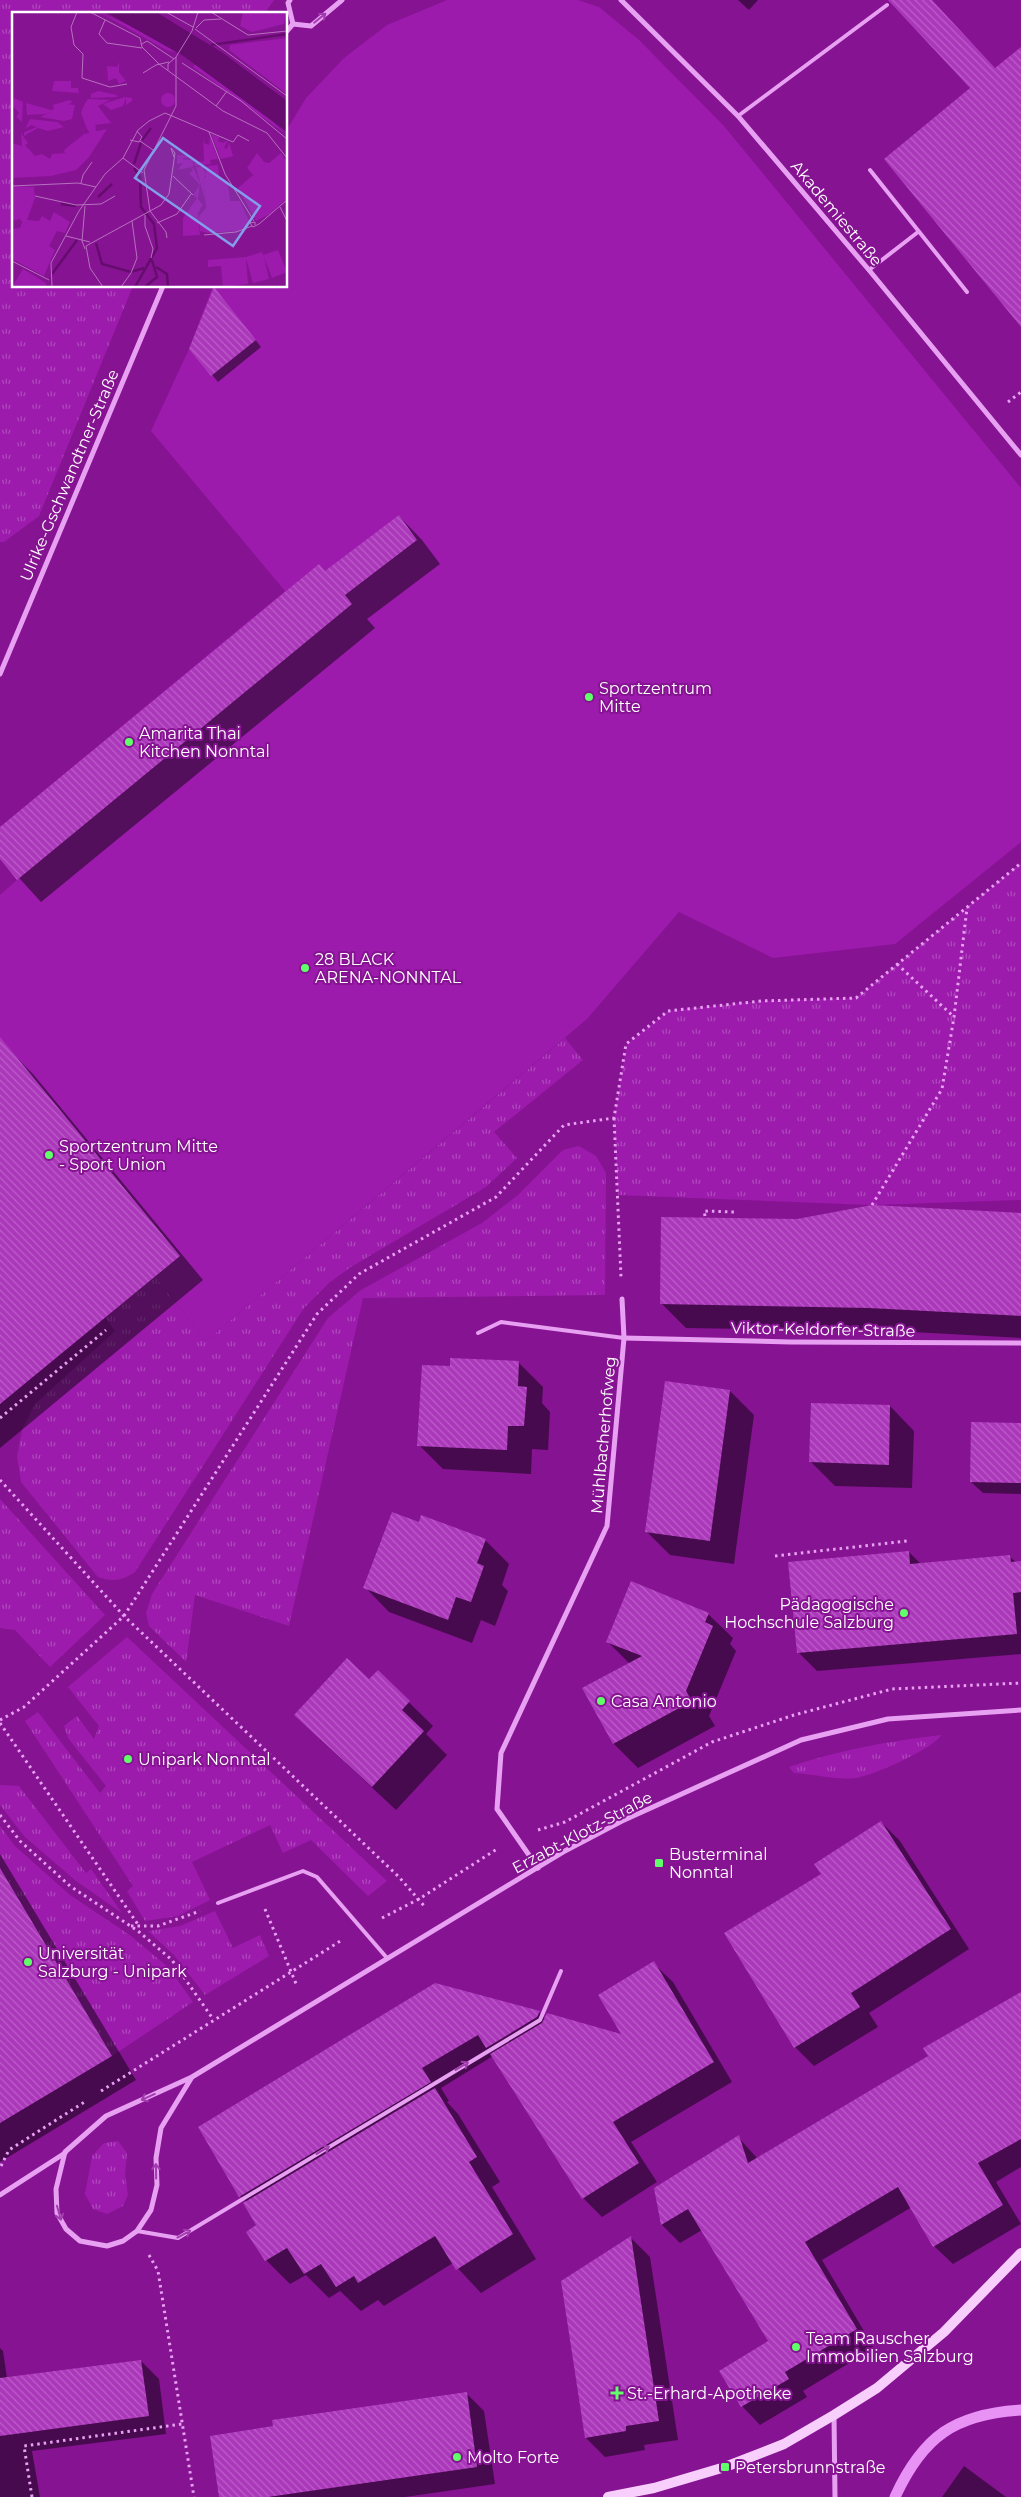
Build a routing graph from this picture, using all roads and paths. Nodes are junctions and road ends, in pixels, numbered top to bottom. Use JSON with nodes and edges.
{"nodes":[{"id":1,"x":290,"y":0,"type":"edge"},
{"id":2,"x":342,"y":0,"type":"edge"},
{"id":3,"x":621,"y":0,"type":"edge"},
{"id":4,"x":886,"y":5,"type":"dead end"},
{"id":5,"x":293,"y":24,"type":"junction"},
{"id":6,"x":288,"y":30,"type":"edge"},
{"id":7,"x":738,"y":116,"type":"junction"},
{"id":8,"x":870,"y":170,"type":"dead end"},
{"id":9,"x":918,"y":232,"type":"junction"},
{"id":10,"x":869,"y":270,"type":"junction"},
{"id":11,"x":162,"y":288,"type":"edge"},
{"id":12,"x":967,"y":292,"type":"dead end"},
{"id":13,"x":1021,"y":392,"type":"edge"},
{"id":14,"x":1002,"y":407,"type":"dead end"},
{"id":15,"x":1021,"y":455,"type":"edge"},
{"id":16,"x":0,"y":674,"type":"edge"},
{"id":17,"x":1021,"y":863,"type":"edge"},
{"id":18,"x":967,"y":908,"type":"junction"},
{"id":19,"x":897,"y":964,"type":"junction"},
{"id":20,"x":954,"y":1017,"type":"junction"},
{"id":21,"x":614,"y":1118,"type":"junction"},
{"id":22,"x":872,"y":1205,"type":"dead end"},
{"id":23,"x":734,"y":1212,"type":"dead end"},
{"id":24,"x":705,"y":1216,"type":"dead end"},
{"id":25,"x":622,"y":1299,"type":"joint"},
{"id":26,"x":106,"y":1330,"type":"dead end"},
{"id":27,"x":478,"y":1333,"type":"dead end"},
{"id":28,"x":624,"y":1338,"type":"junction"},
{"id":29,"x":1021,"y":1343,"type":"edge"},
{"id":30,"x":0,"y":1418,"type":"edge"},
{"id":31,"x":0,"y":1480,"type":"edge"},
{"id":32,"x":907,"y":1541,"type":"dead end"},
{"id":33,"x":775,"y":1556,"type":"dead end"},
{"id":34,"x":124,"y":1616,"type":"junction"},
{"id":35,"x":1021,"y":1710,"type":"edge"},
{"id":36,"x":0,"y":1722,"type":"edge"},
{"id":37,"x":0,"y":1815,"type":"edge"},
{"id":38,"x":538,"y":1868,"type":"junction"},
{"id":39,"x":256,"y":1888,"type":"junction"},
{"id":40,"x":218,"y":1903,"type":"joint"},
{"id":41,"x":442,"y":1925,"type":"junction"},
{"id":42,"x":130,"y":1926,"type":"junction"},
{"id":43,"x":139,"y":1926,"type":"junction"},
{"id":44,"x":387,"y":1958,"type":"junction"},
{"id":45,"x":561,"y":1972,"type":"dead end"},
{"id":46,"x":306,"y":2008,"type":"junction"},
{"id":47,"x":213,"y":2019,"type":"dead end"},
{"id":48,"x":192,"y":2077,"type":"junction"},
{"id":49,"x":65,"y":2152,"type":"junction"},
{"id":50,"x":0,"y":2195,"type":"edge"},
{"id":51,"x":137,"y":2231,"type":"junction"},
{"id":52,"x":1021,"y":2253,"type":"edge"},
{"id":53,"x":834,"y":2415,"type":"junction"},
{"id":54,"x":182,"y":2424,"type":"junction"},
{"id":55,"x":32,"y":2497,"type":"edge"},
{"id":56,"x":194,"y":2497,"type":"edge"},
{"id":57,"x":608,"y":2497,"type":"edge"},
{"id":58,"x":835,"y":2497,"type":"edge"}],
"edges":[{"from":1,"to":5,"type":"street"},
{"from":5,"to":2,"type":"street","one_way":true},
{"from":3,"to":7,"type":"street","name":"Akademiestraße"},
{"from":4,"to":7,"type":"lane"},
{"from":5,"to":6,"type":"street"},
{"from":7,"to":10,"type":"street","name":"Akademiestraße"},
{"from":8,"to":9,"type":"lane"},
{"from":9,"to":10,"type":"lane"},
{"from":9,"to":12,"type":"lane"},
{"from":10,"to":15,"type":"street","name":"Akademiestraße"},
{"from":11,"to":16,"type":"street","name":"Ulrike-Gschwandtner-Straße"},
{"from":13,"to":14,"type":"path"},
{"from":17,"to":18,"type":"path"},
{"from":18,"to":19,"type":"path"},
{"from":18,"to":20,"type":"path"},
{"from":19,"to":20,"type":"path"},
{"from":19,"to":21,"type":"path"},
{"from":20,"to":22,"type":"path"},
{"from":21,"to":25,"type":"path"},
{"from":21,"to":34,"type":"path"},
{"from":23,"to":24,"type":"path"},
{"from":25,"to":28,"type":"street","name":"Mühlbacherhofweg"},
{"from":26,"to":30,"type":"path"},
{"from":27,"to":28,"type":"lane"},
{"from":28,"to":29,"type":"street","name":"Viktor-Keldorfer-Straße"},
{"from":28,"to":38,"type":"street","name":"Mühlbacherhofweg"},
{"from":31,"to":34,"type":"path"},
{"from":32,"to":33,"type":"path"},
{"from":34,"to":36,"type":"path"},
{"from":34,"to":41,"type":"path"},
{"from":35,"to":38,"type":"street","name":"Erzabt-Klotz-Straße"},
{"from":36,"to":43,"type":"path"},
{"from":37,"to":42,"type":"path"},
{"from":38,"to":41,"type":"street","name":"Erzabt-Klotz-Straße"},
{"from":39,"to":40,"type":"lane"},
{"from":39,"to":44,"type":"lane"},
{"from":39,"to":46,"type":"path"},
{"from":40,"to":43,"type":"path"},
{"from":41,"to":44,"type":"street","name":"Erzabt-Klotz-Straße"},
{"from":42,"to":43,"type":"path"},
{"from":42,"to":47,"type":"path"},
{"from":44,"to":46,"type":"street","name":"Erzabt-Klotz-Straße"},
{"from":51,"to":45,"type":"lane","one_way":true},
{"from":46,"to":48,"type":"street","name":"Erzabt-Klotz-Straße"},
{"from":48,"to":49,"type":"street","name":"Erzabt-Klotz-Straße","one_way":true},
{"from":51,"to":48,"type":"street","name":"Erzabt-Klotz-Straße","one_way":true},
{"from":49,"to":50,"type":"street","name":"Erzabt-Klotz-Straße"},
{"from":49,"to":51,"type":"street","name":"Erzabt-Klotz-Straße","one_way":true},
{"from":51,"to":54,"type":"path"},
{"from":52,"to":53,"type":"main road"},
{"from":53,"to":57,"type":"main road"},
{"from":53,"to":58,"type":"street"},
{"from":54,"to":55,"type":"path"},
{"from":54,"to":56,"type":"path"}]}
